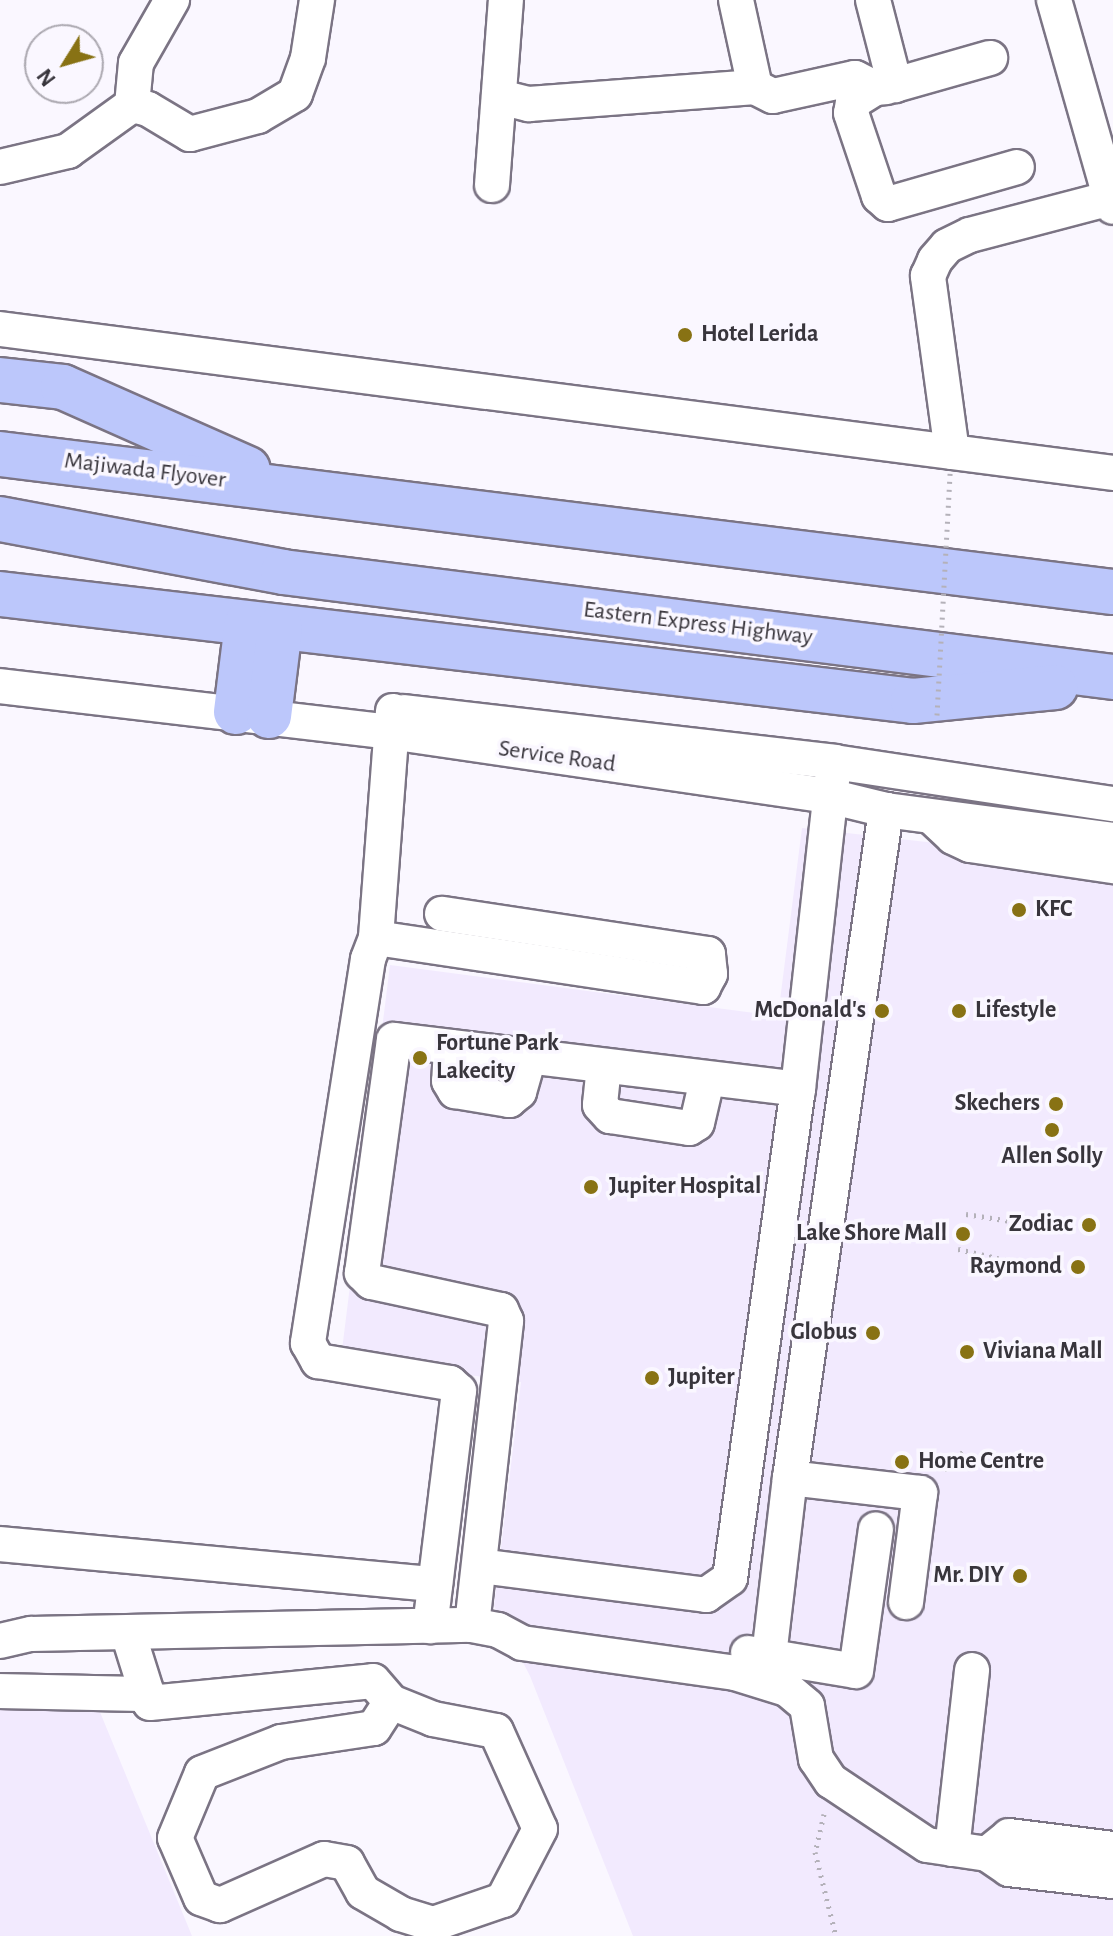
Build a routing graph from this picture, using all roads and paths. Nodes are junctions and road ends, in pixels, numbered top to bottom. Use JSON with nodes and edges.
{"nodes":[{"id":1,"x":172,"y":0,"type":"edge"},
{"id":2,"x":317,"y":0,"type":"edge"},
{"id":3,"x":506,"y":0,"type":"edge"},
{"id":4,"x":736,"y":0,"type":"edge"},
{"id":5,"x":873,"y":0,"type":"edge"},
{"id":6,"x":1054,"y":0,"type":"edge"},
{"id":7,"x":990,"y":58,"type":"dead end"},
{"id":8,"x":755,"y":87,"type":"junction"},
{"id":9,"x":885,"y":87,"type":"junction"},
{"id":10,"x":500,"y":97,"type":"junction"},
{"id":11,"x":132,"y":105,"type":"junction"},
{"id":12,"x":0,"y":167,"type":"edge"},
{"id":13,"x":1017,"y":167,"type":"dead end"},
{"id":14,"x":492,"y":185,"type":"dead end"},
{"id":15,"x":1112,"y":203,"type":"edge"},
{"id":16,"x":0,"y":329,"type":"edge"},
{"id":17,"x":0,"y":380,"type":"edge"},
{"id":18,"x":0,"y":454,"type":"edge"},
{"id":19,"x":951,"y":463,"type":"junction"},
{"id":20,"x":1113,"y":473,"type":"edge"},
{"id":21,"x":290,"y":488,"type":"junction"},
{"id":22,"x":0,"y":519,"type":"edge"},
{"id":23,"x":1113,"y":592,"type":"edge"},
{"id":24,"x":0,"y":594,"type":"edge"},
{"id":25,"x":264,"y":626,"type":"junction"},
{"id":26,"x":0,"y":663,"type":"edge"},
{"id":27,"x":1113,"y":680,"type":"edge"},
{"id":28,"x":0,"y":686,"type":"edge"},
{"id":29,"x":254,"y":704,"type":"junction"},
{"id":30,"x":937,"y":715,"type":"dead end"},
{"id":31,"x":391,"y":721,"type":"junction"},
{"id":32,"x":834,"y":762,"type":"junction"},
{"id":33,"x":833,"y":797,"type":"junction"},
{"id":34,"x":1113,"y":804,"type":"edge"},
{"id":35,"x":886,"y":810,"type":"junction"},
{"id":36,"x":931,"y":816,"type":"junction"},
{"id":37,"x":1113,"y":840,"type":"edge"},
{"id":38,"x":1113,"y":866,"type":"edge"},
{"id":39,"x":442,"y":914,"type":"dead end"},
{"id":40,"x":376,"y":938,"type":"junction"},
{"id":41,"x":451,"y":1047,"type":"junction"},
{"id":42,"x":529,"y":1057,"type":"junction"},
{"id":43,"x":604,"y":1066,"type":"junction"},
{"id":44,"x":707,"y":1080,"type":"junction"},
{"id":45,"x":798,"y":1089,"type":"junction"},
{"id":46,"x":1043,"y":1226,"type":"joint"},
{"id":47,"x":958,"y":1249,"type":"dead end"},
{"id":48,"x":1036,"y":1267,"type":"dead end"},
{"id":49,"x":790,"y":1478,"type":"junction"},
{"id":50,"x":876,"y":1529,"type":"dead end"},
{"id":51,"x":0,"y":1544,"type":"edge"},
{"id":52,"x":480,"y":1566,"type":"junction"},
{"id":53,"x":435,"y":1584,"type":"junction"},
{"id":54,"x":906,"y":1602,"type":"dead end"},
{"id":55,"x":430,"y":1626,"type":"junction"},
{"id":56,"x":485,"y":1628,"type":"junction"},
{"id":57,"x":128,"y":1633,"type":"junction"},
{"id":58,"x":0,"y":1641,"type":"edge"},
{"id":59,"x":769,"y":1656,"type":"junction"},
{"id":60,"x":735,"y":1662,"type":"junction"},
{"id":61,"x":972,"y":1670,"type":"dead end"},
{"id":62,"x":0,"y":1691,"type":"edge"},
{"id":63,"x":391,"y":1702,"type":"junction"},
{"id":64,"x":152,"y":1707,"type":"junction"},
{"id":65,"x":831,"y":1781,"type":"junction"},
{"id":66,"x":952,"y":1849,"type":"junction"},
{"id":67,"x":1113,"y":1849,"type":"edge"},
{"id":68,"x":987,"y":1854,"type":"junction"},
{"id":69,"x":1113,"y":1881,"type":"edge"},
{"id":70,"x":836,"y":1936,"type":"edge"}],
"edges":[{"from":1,"to":11,"type":"street"},
{"from":2,"to":11,"type":"street"},
{"from":3,"to":10,"type":"street"},
{"from":4,"to":8,"type":"street"},
{"from":5,"to":9,"type":"street"},
{"from":6,"to":15,"type":"street"},
{"from":7,"to":9,"type":"street"},
{"from":8,"to":9,"type":"street"},
{"from":8,"to":10,"type":"street"},
{"from":9,"to":13,"type":"street"},
{"from":10,"to":14,"type":"street"},
{"from":11,"to":12,"type":"street"},
{"from":15,"to":19,"type":"street"},
{"from":16,"to":19,"type":"street"},
{"from":17,"to":21,"type":"highway"},
{"from":18,"to":21,"type":"highway","name":"Majiwada Flyover"},
{"from":19,"to":20,"type":"street"},
{"from":19,"to":30,"type":"path","bridge":true},
{"from":21,"to":23,"type":"highway"},
{"from":22,"to":27,"type":"highway","name":"Eastern Express Highway"},
{"from":24,"to":25,"type":"highway"},
{"from":25,"to":27,"type":"highway"},
{"from":25,"to":29,"type":"highway"},
{"from":26,"to":29,"type":"street","name":"Service Road"},
{"from":28,"to":29,"type":"street","name":"Service Road"},
{"from":29,"to":31,"type":"street","name":"Service Road"},
{"from":31,"to":32,"type":"street","name":"Service Road"},
{"from":31,"to":33,"type":"street","name":"Service Road"},
{"from":31,"to":40,"type":"street"},
{"from":32,"to":33,"type":"street"},
{"from":32,"to":34,"type":"street","name":"Service Road"},
{"from":33,"to":35,"type":"street","name":"Service Road"},
{"from":33,"to":45,"type":"street"},
{"from":35,"to":36,"type":"street","name":"Service Road"},
{"from":35,"to":49,"type":"street"},
{"from":36,"to":37,"type":"street","name":"Service Road"},
{"from":36,"to":38,"type":"street"},
{"from":39,"to":40,"type":"street"},
{"from":40,"to":53,"type":"street"},
{"from":41,"to":42,"type":"street"},
{"from":41,"to":42,"type":"street"},
{"from":41,"to":52,"type":"street"},
{"from":42,"to":43,"type":"street"},
{"from":43,"to":44,"type":"street"},
{"from":43,"to":44,"type":"street"},
{"from":44,"to":45,"type":"street"},
{"from":45,"to":52,"type":"street"},
{"from":46,"to":46,"type":"path"},
{"from":47,"to":48,"type":"path"},
{"from":49,"to":54,"type":"street"},
{"from":49,"to":59,"type":"street"},
{"from":50,"to":59,"type":"street"},
{"from":51,"to":53,"type":"street"},
{"from":52,"to":56,"type":"street"},
{"from":53,"to":55,"type":"street"},
{"from":55,"to":56,"type":"street"},
{"from":55,"to":57,"type":"street"},
{"from":56,"to":60,"type":"street"},
{"from":57,"to":58,"type":"street"},
{"from":57,"to":64,"type":"street"},
{"from":59,"to":60,"type":"street"},
{"from":60,"to":65,"type":"street"},
{"from":61,"to":66,"type":"street"},
{"from":62,"to":64,"type":"street"},
{"from":63,"to":63,"type":"street"},
{"from":63,"to":64,"type":"street"},
{"from":65,"to":66,"type":"street"},
{"from":65,"to":70,"type":"path"},
{"from":66,"to":68,"type":"street"},
{"from":67,"to":68,"type":"street"},
{"from":68,"to":69,"type":"street"}]}
